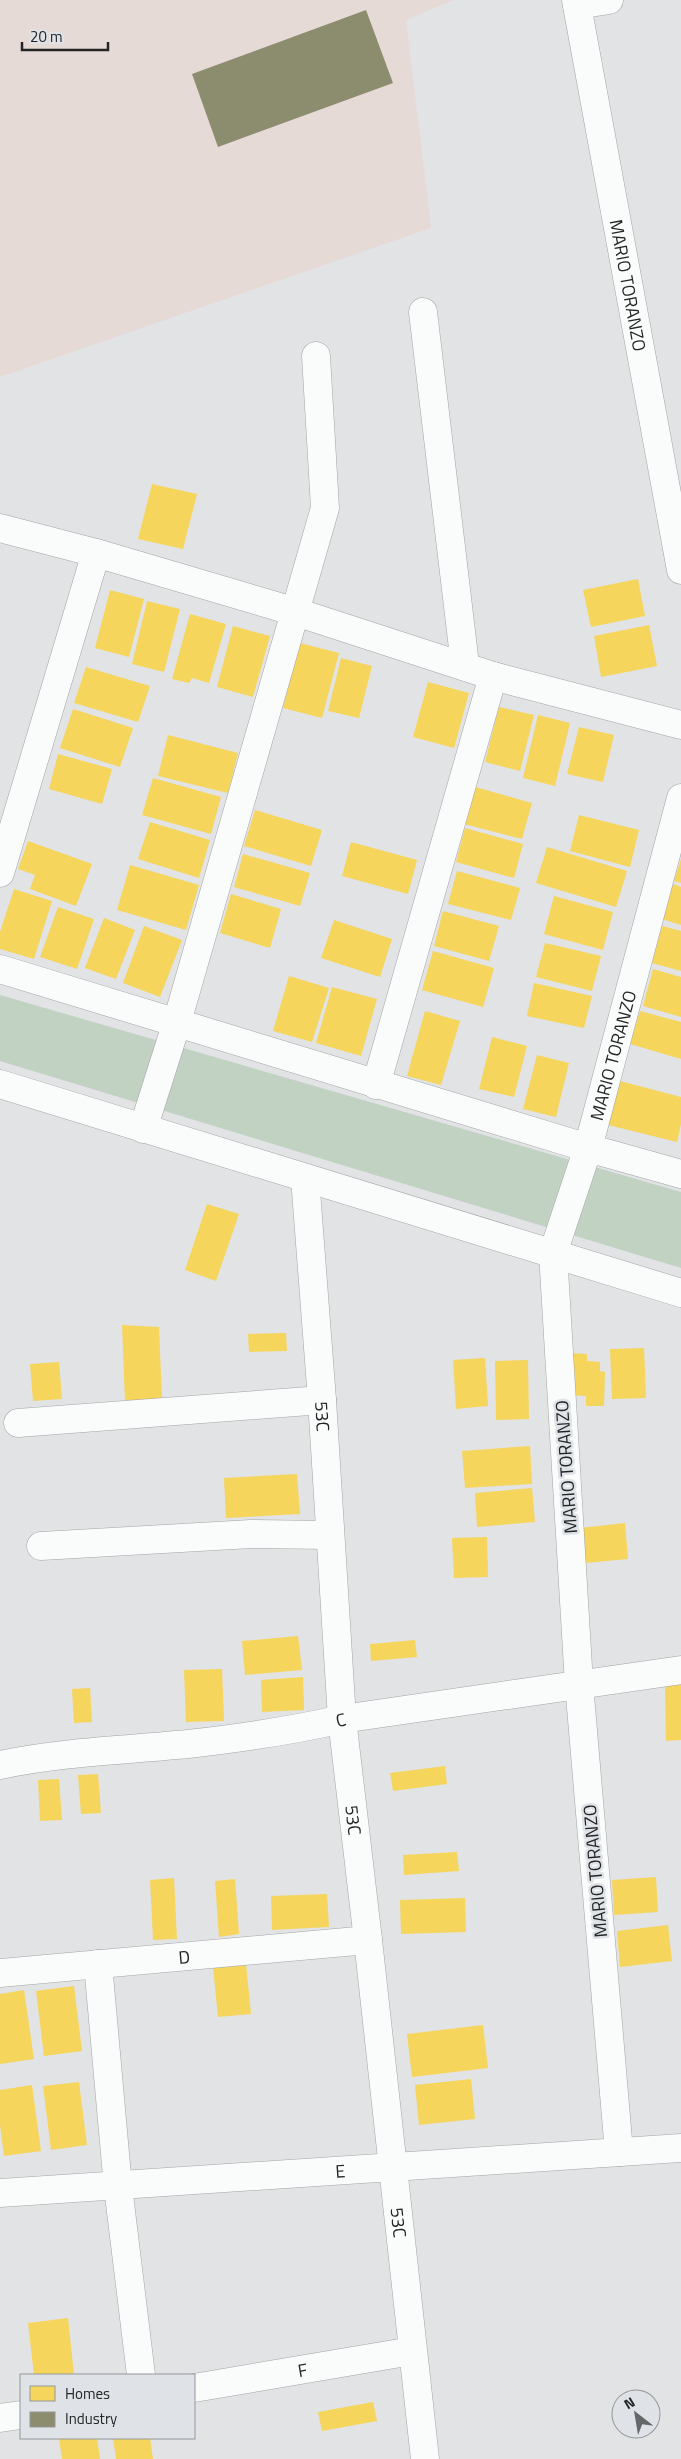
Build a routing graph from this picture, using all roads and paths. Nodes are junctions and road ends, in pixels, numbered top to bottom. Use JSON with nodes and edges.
{"nodes":[{"id":1,"x":609,"y":0,"type":"edge"},
{"id":2,"x":577,"y":2,"type":"edge"},
{"id":3,"x":423,"y":312,"type":"dead end"},
{"id":4,"x":316,"y":356,"type":"dead end"},
{"id":5,"x":0,"y":528,"type":"edge"},
{"id":6,"x":96,"y":553,"type":"junction"},
{"id":7,"x":681,"y":570,"type":"edge"},
{"id":8,"x":296,"y":612,"type":"junction"},
{"id":9,"x":465,"y":665,"type":"junction"},
{"id":10,"x":493,"y":676,"type":"junction"},
{"id":11,"x":681,"y":725,"type":"edge"},
{"id":12,"x":681,"y":798,"type":"edge"},
{"id":13,"x":0,"y":873,"type":"edge"},
{"id":14,"x":0,"y":969,"type":"edge"},
{"id":15,"x":177,"y":1022,"type":"junction"},
{"id":16,"x":0,"y":1084,"type":"edge"},
{"id":17,"x":376,"y":1085,"type":"junction"},
{"id":18,"x":143,"y":1129,"type":"junction"},
{"id":19,"x":588,"y":1148,"type":"junction"},
{"id":20,"x":681,"y":1174,"type":"edge"},
{"id":21,"x":305,"y":1178,"type":"junction"},
{"id":22,"x":553,"y":1253,"type":"junction"},
{"id":23,"x":681,"y":1293,"type":"edge"},
{"id":24,"x":322,"y":1400,"type":"junction"},
{"id":25,"x":18,"y":1423,"type":"dead end"},
{"id":26,"x":330,"y":1535,"type":"junction"},
{"id":27,"x":40,"y":1546,"type":"dead end"},
{"id":28,"x":681,"y":1670,"type":"edge"},
{"id":29,"x":579,"y":1684,"type":"junction"},
{"id":30,"x":342,"y":1719,"type":"junction"},
{"id":31,"x":0,"y":1765,"type":"edge"},
{"id":32,"x":368,"y":1940,"type":"junction"},
{"id":33,"x":98,"y":1964,"type":"junction"},
{"id":34,"x":0,"y":1973,"type":"edge"},
{"id":35,"x":681,"y":2148,"type":"edge"},
{"id":36,"x":620,"y":2152,"type":"junction"},
{"id":37,"x":392,"y":2165,"type":"junction"},
{"id":38,"x":118,"y":2187,"type":"junction"},
{"id":39,"x":0,"y":2193,"type":"edge"},
{"id":40,"x":412,"y":2351,"type":"junction"},
{"id":41,"x":141,"y":2374,"type":"edge"},
{"id":42,"x":195,"y":2388,"type":"edge"},
{"id":43,"x":20,"y":2415,"type":"edge"},
{"id":44,"x":0,"y":2418,"type":"edge"},
{"id":45,"x":425,"y":2459,"type":"edge"}],
"edges":[{"from":1,"to":2,"type":"street"},
{"from":2,"to":7,"type":"street","name":"MARIO TORANZO"},
{"from":3,"to":9,"type":"street"},
{"from":4,"to":8,"type":"street"},
{"from":5,"to":6,"type":"street"},
{"from":6,"to":8,"type":"street"},
{"from":6,"to":13,"type":"street"},
{"from":8,"to":9,"type":"street"},
{"from":8,"to":15,"type":"street"},
{"from":9,"to":10,"type":"street"},
{"from":10,"to":11,"type":"street"},
{"from":10,"to":17,"type":"street"},
{"from":12,"to":19,"type":"street","name":"MARIO TORANZO"},
{"from":14,"to":15,"type":"street"},
{"from":15,"to":17,"type":"street"},
{"from":15,"to":18,"type":"street"},
{"from":16,"to":18,"type":"street"},
{"from":17,"to":19,"type":"street"},
{"from":18,"to":21,"type":"street"},
{"from":19,"to":20,"type":"street"},
{"from":19,"to":22,"type":"street","name":"MARIO TORANZO"},
{"from":21,"to":22,"type":"street"},
{"from":21,"to":24,"type":"street","name":"53C"},
{"from":22,"to":23,"type":"street"},
{"from":22,"to":29,"type":"street","name":"MARIO TORANZO"},
{"from":24,"to":25,"type":"street"},
{"from":24,"to":26,"type":"street","name":"53C"},
{"from":26,"to":27,"type":"street"},
{"from":26,"to":30,"type":"street","name":"53C"},
{"from":28,"to":29,"type":"street","name":"C"},
{"from":29,"to":30,"type":"street","name":"C"},
{"from":29,"to":36,"type":"street","name":"MARIO TORANZO"},
{"from":30,"to":31,"type":"street","name":"C"},
{"from":30,"to":32,"type":"street","name":"53C"},
{"from":32,"to":33,"type":"street","name":"D"},
{"from":32,"to":37,"type":"street","name":"53C"},
{"from":33,"to":34,"type":"street","name":"D"},
{"from":33,"to":38,"type":"street"},
{"from":35,"to":36,"type":"street","name":"E"},
{"from":36,"to":37,"type":"street","name":"E"},
{"from":37,"to":38,"type":"street","name":"E"},
{"from":37,"to":40,"type":"street","name":"53C"},
{"from":38,"to":39,"type":"street","name":"E"},
{"from":38,"to":41,"type":"street"},
{"from":40,"to":42,"type":"street","name":"F"},
{"from":40,"to":45,"type":"street","name":"53C"},
{"from":43,"to":44,"type":"street"}]}
